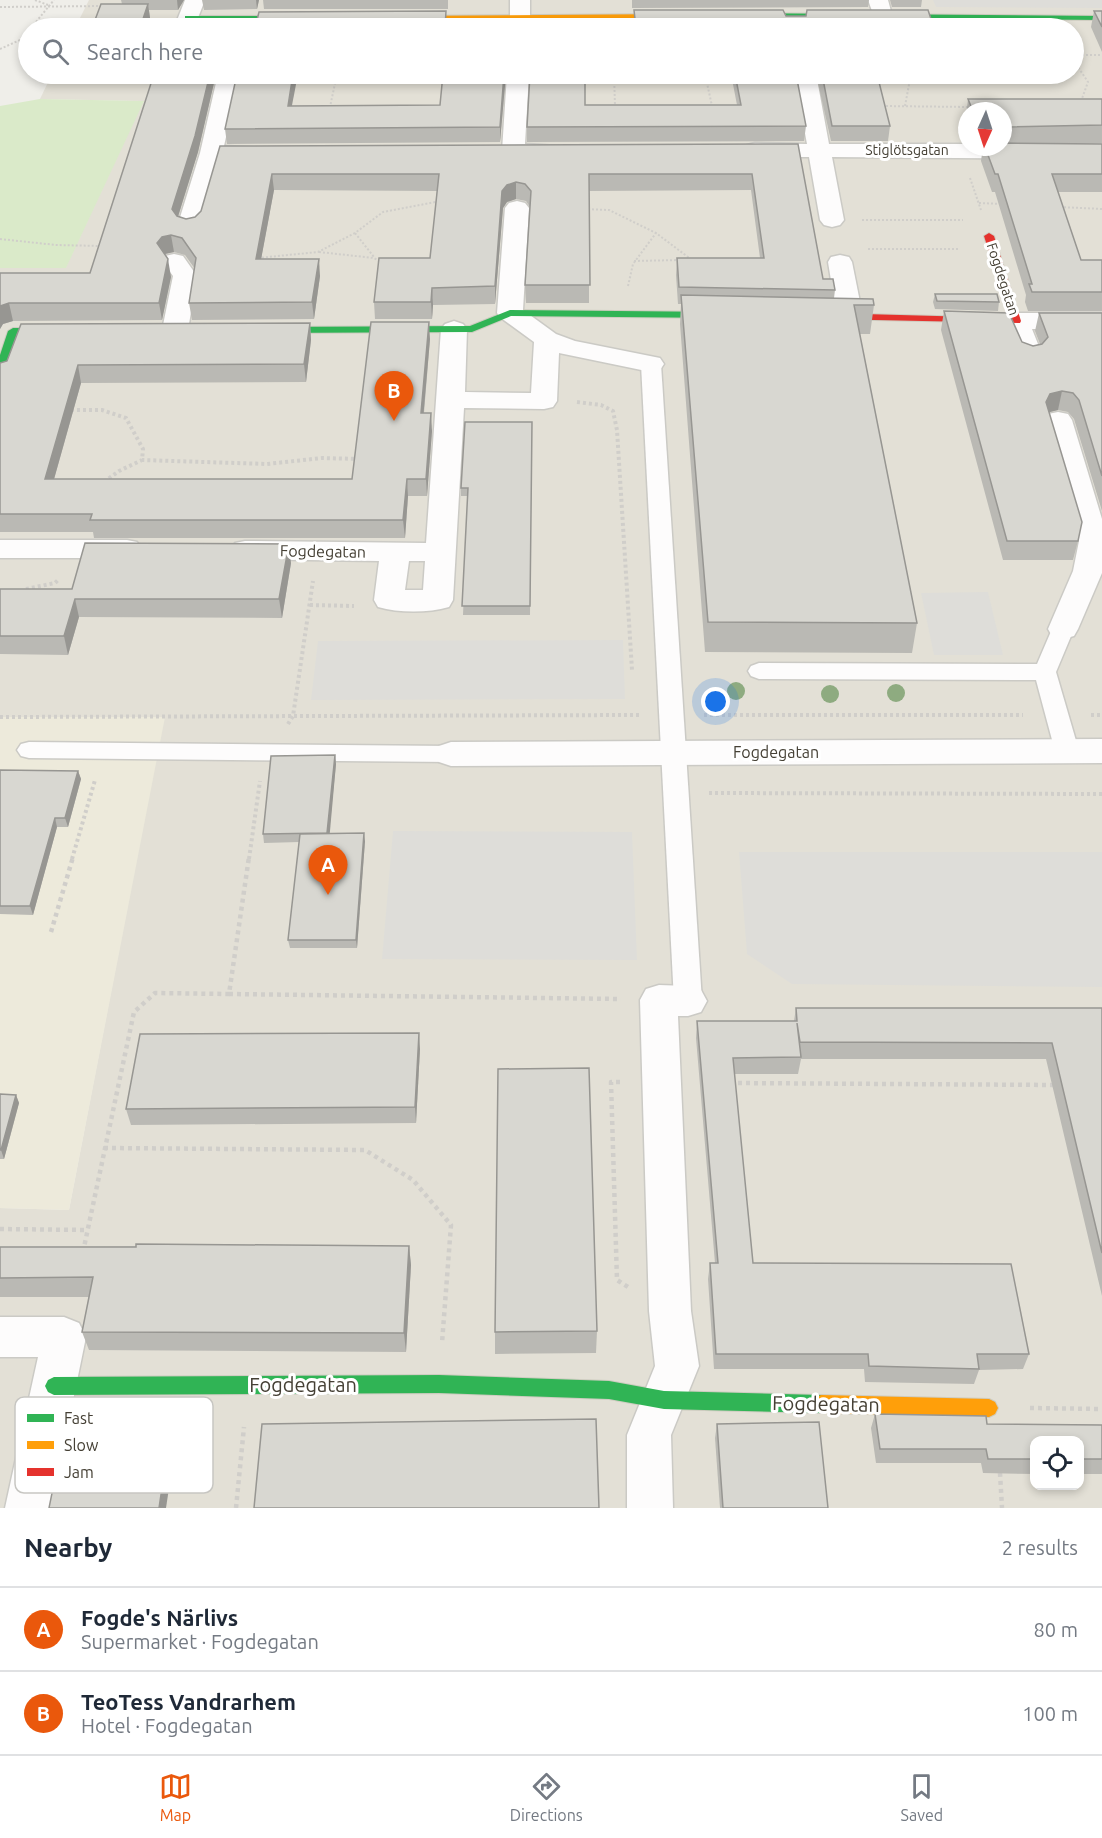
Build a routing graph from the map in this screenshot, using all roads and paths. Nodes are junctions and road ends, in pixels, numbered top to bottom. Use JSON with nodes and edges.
{"nodes":[{"id":1,"x":35,"y":0,"type":"edge"},
{"id":2,"x":54,"y":0,"type":"edge"},
{"id":3,"x":51,"y":6,"type":"junction"},
{"id":4,"x":0,"y":7,"type":"edge"},
{"id":5,"x":110,"y":7,"type":"edge"},
{"id":6,"x":880,"y":7,"type":"edge"},
{"id":7,"x":189,"y":15,"type":"edge"},
{"id":8,"x":520,"y":15,"type":"edge"},
{"id":9,"x":687,"y":16,"type":"edge"},
{"id":10,"x":722,"y":16,"type":"edge"},
{"id":11,"x":40,"y":18,"type":"edge"},
{"id":12,"x":210,"y":18,"type":"edge"},
{"id":13,"x":389,"y":18,"type":"edge"},
{"id":14,"x":746,"y":18,"type":"edge"},
{"id":15,"x":817,"y":18,"type":"edge"},
{"id":16,"x":1102,"y":18,"type":"edge"},
{"id":17,"x":18,"y":41,"type":"edge"},
{"id":18,"x":0,"y":49,"type":"edge"},
{"id":19,"x":1084,"y":54,"type":"edge"},
{"id":20,"x":1102,"y":55,"type":"edge"},
{"id":21,"x":1084,"y":76,"type":"edge"},
{"id":22,"x":227,"y":84,"type":"edge"},
{"id":23,"x":335,"y":84,"type":"edge"},
{"id":24,"x":516,"y":84,"type":"edge"},
{"id":25,"x":614,"y":84,"type":"edge"},
{"id":26,"x":707,"y":84,"type":"edge"},
{"id":27,"x":807,"y":84,"type":"edge"},
{"id":28,"x":909,"y":84,"type":"edge"},
{"id":29,"x":626,"y":106,"type":"edge"},
{"id":30,"x":701,"y":106,"type":"edge"},
{"id":31,"x":712,"y":106,"type":"junction"},
{"id":32,"x":878,"y":106,"type":"edge"},
{"id":33,"x":905,"y":106,"type":"junction"},
{"id":34,"x":319,"y":107,"type":"edge"},
{"id":35,"x":330,"y":107,"type":"junction"},
{"id":36,"x":340,"y":107,"type":"edge"},
{"id":37,"x":720,"y":107,"type":"edge"},
{"id":38,"x":958,"y":107,"type":"edge"},
{"id":39,"x":1079,"y":107,"type":"edge"},
{"id":40,"x":729,"y":150,"type":"edge"},
{"id":41,"x":820,"y":150,"type":"junction"},
{"id":42,"x":571,"y":151,"type":"edge"},
{"id":43,"x":958,"y":151,"type":"edge"},
{"id":44,"x":1012,"y":151,"type":"edge"},
{"id":45,"x":1102,"y":152,"type":"edge"},
{"id":46,"x":211,"y":153,"type":"junction"},
{"id":47,"x":279,"y":153,"type":"edge"},
{"id":48,"x":963,"y":156,"type":"edge"},
{"id":49,"x":442,"y":201,"type":"edge"},
{"id":50,"x":979,"y":202,"type":"junction"},
{"id":51,"x":1012,"y":204,"type":"edge"},
{"id":52,"x":1057,"y":207,"type":"edge"},
{"id":53,"x":517,"y":208,"type":"joint"},
{"id":54,"x":1102,"y":209,"type":"edge"},
{"id":55,"x":982,"y":211,"type":"dead end"},
{"id":56,"x":832,"y":220,"type":"joint"},
{"id":57,"x":973,"y":220,"type":"dead end"},
{"id":58,"x":189,"y":227,"type":"edge"},
{"id":59,"x":355,"y":233,"type":"junction"},
{"id":60,"x":0,"y":239,"type":"edge"},
{"id":61,"x":991,"y":243,"type":"joint"},
{"id":62,"x":103,"y":246,"type":"edge"},
{"id":63,"x":863,"y":249,"type":"dead end"},
{"id":64,"x":318,"y":252,"type":"junction"},
{"id":65,"x":252,"y":258,"type":"edge"},
{"id":66,"x":375,"y":258,"type":"junction"},
{"id":67,"x":174,"y":261,"type":"dead end"},
{"id":68,"x":634,"y":261,"type":"dead end"},
{"id":69,"x":840,"y":262,"type":"dead end"},
{"id":70,"x":384,"y":264,"type":"edge"},
{"id":71,"x":510,"y":313,"type":"junction"},
{"id":72,"x":734,"y":315,"type":"edge"},
{"id":73,"x":815,"y":316,"type":"edge"},
{"id":74,"x":850,"y":317,"type":"junction"},
{"id":75,"x":1017,"y":321,"type":"junction"},
{"id":76,"x":1102,"y":321,"type":"edge"},
{"id":77,"x":453,"y":329,"type":"junction"},
{"id":78,"x":175,"y":330,"type":"edge"},
{"id":79,"x":257,"y":330,"type":"edge"},
{"id":80,"x":71,"y":331,"type":"edge"},
{"id":81,"x":547,"y":339,"type":"junction"},
{"id":82,"x":1029,"y":354,"type":"edge"},
{"id":83,"x":651,"y":364,"type":"joint"},
{"id":84,"x":0,"y":372,"type":"edge"},
{"id":85,"x":451,"y":400,"type":"junction"},
{"id":86,"x":544,"y":401,"type":"junction"},
{"id":87,"x":69,"y":410,"type":"edge"},
{"id":88,"x":1058,"y":420,"type":"dead end"},
{"id":89,"x":366,"y":459,"type":"edge"},
{"id":90,"x":1098,"y":541,"type":"edge"},
{"id":91,"x":0,"y":549,"type":"edge"},
{"id":92,"x":150,"y":549,"type":"edge"},
{"id":93,"x":222,"y":550,"type":"edge"},
{"id":94,"x":318,"y":551,"type":"junction"},
{"id":95,"x":394,"y":552,"type":"junction"},
{"id":96,"x":440,"y":552,"type":"junction"},
{"id":97,"x":389,"y":600,"type":"junction"},
{"id":98,"x":310,"y":605,"type":"junction"},
{"id":99,"x":1063,"y":629,"type":"joint"},
{"id":100,"x":632,"y":670,"type":"dead end"},
{"id":101,"x":759,"y":671,"type":"dead end"},
{"id":102,"x":1045,"y":672,"type":"junction"},
{"id":103,"x":672,"y":715,"type":"junction"},
{"id":104,"x":1057,"y":715,"type":"junction"},
{"id":105,"x":1102,"y":715,"type":"edge"},
{"id":106,"x":293,"y":716,"type":"junction"},
{"id":107,"x":0,"y":717,"type":"edge"},
{"id":108,"x":29,"y":750,"type":"dead end"},
{"id":109,"x":104,"y":751,"type":"junction"},
{"id":110,"x":273,"y":751,"type":"junction"},
{"id":111,"x":1067,"y":751,"type":"junction"},
{"id":112,"x":1102,"y":751,"type":"edge"},
{"id":113,"x":673,"y":753,"type":"junction"},
{"id":114,"x":451,"y":754,"type":"joint"},
{"id":115,"x":675,"y":793,"type":"junction"},
{"id":116,"x":1102,"y":794,"type":"edge"},
{"id":117,"x":51,"y":932,"type":"dead end"},
{"id":118,"x":229,"y":994,"type":"junction"},
{"id":119,"x":673,"y":1000,"type":"junction"},
{"id":120,"x":662,"y":1083,"type":"junction"},
{"id":121,"x":1066,"y":1085,"type":"edge"},
{"id":122,"x":104,"y":1148,"type":"junction"},
{"id":123,"x":0,"y":1229,"type":"edge"},
{"id":124,"x":87,"y":1230,"type":"junction"},
{"id":125,"x":80,"y":1262,"type":"edge"},
{"id":126,"x":670,"y":1311,"type":"junction"},
{"id":127,"x":0,"y":1337,"type":"edge"},
{"id":128,"x":249,"y":1384,"type":"junction"},
{"id":129,"x":439,"y":1384,"type":"junction"},
{"id":130,"x":54,"y":1386,"type":"junction"},
{"id":131,"x":52,"y":1397,"type":"edge"},
{"id":132,"x":664,"y":1400,"type":"junction"},
{"id":133,"x":989,"y":1408,"type":"joint"},
{"id":134,"x":1102,"y":1409,"type":"edge"},
{"id":135,"x":1000,"y":1473,"type":"edge"},
{"id":136,"x":31,"y":1493,"type":"edge"},
{"id":137,"x":28,"y":1508,"type":"edge"},
{"id":138,"x":236,"y":1508,"type":"edge"},
{"id":139,"x":650,"y":1508,"type":"edge"},
{"id":140,"x":1002,"y":1508,"type":"edge"}],
"edges":[{"from":1,"to":3,"type":"path"},
{"from":2,"to":3,"type":"path"},
{"from":3,"to":4,"type":"path"},
{"from":3,"to":5,"type":"path"},
{"from":3,"to":11,"type":"path"},
{"from":6,"to":15,"type":"street"},
{"from":6,"to":16,"type":"street"},
{"from":7,"to":12,"type":"street"},
{"from":8,"to":9,"type":"street"},
{"from":8,"to":13,"type":"street"},
{"from":10,"to":14,"type":"street"},
{"from":17,"to":18,"type":"path"},
{"from":19,"to":20,"type":"path"},
{"from":21,"to":39,"type":"path"},
{"from":22,"to":46,"type":"street"},
{"from":23,"to":35,"type":"path"},
{"from":24,"to":42,"type":"street"},
{"from":25,"to":29,"type":"path"},
{"from":26,"to":31,"type":"path"},
{"from":27,"to":41,"type":"street"},
{"from":28,"to":33,"type":"path"},
{"from":30,"to":31,"type":"path"},
{"from":31,"to":37,"type":"path"},
{"from":32,"to":33,"type":"path"},
{"from":33,"to":38,"type":"path"},
{"from":34,"to":35,"type":"path"},
{"from":35,"to":36,"type":"path"},
{"from":40,"to":41,"type":"street","name":"Stiglötsgatan"},
{"from":41,"to":43,"type":"street","name":"Stiglötsgatan"},
{"from":41,"to":56,"type":"street"},
{"from":44,"to":45,"type":"street","name":"Stiglötsgatan"},
{"from":46,"to":47,"type":"street"},
{"from":46,"to":58,"type":"street"},
{"from":48,"to":50,"type":"path"},
{"from":49,"to":59,"type":"path"},
{"from":50,"to":51,"type":"path"},
{"from":50,"to":55,"type":"path"},
{"from":52,"to":54,"type":"path"},
{"from":53,"to":68,"type":"path"},
{"from":53,"to":71,"type":"street"},
{"from":56,"to":57,"type":"path"},
{"from":59,"to":64,"type":"path"},
{"from":59,"to":66,"type":"path"},
{"from":60,"to":62,"type":"path"},
{"from":61,"to":63,"type":"path"},
{"from":61,"to":75,"type":"street","name":"Fogdegatan"},
{"from":64,"to":65,"type":"path"},
{"from":64,"to":66,"type":"path"},
{"from":66,"to":70,"type":"path"},
{"from":67,"to":78,"type":"street"},
{"from":69,"to":74,"type":"street"},
{"from":71,"to":72,"type":"street"},
{"from":71,"to":77,"type":"street"},
{"from":71,"to":81,"type":"street"},
{"from":73,"to":74,"type":"street","name":"Fogdegatan"},
{"from":74,"to":75,"type":"street","name":"Fogdegatan"},
{"from":75,"to":76,"type":"street","name":"Fogdegatan"},
{"from":75,"to":82,"type":"street","name":"Fogdegatan"},
{"from":77,"to":79,"type":"street"},
{"from":77,"to":85,"type":"street"},
{"from":80,"to":84,"type":"street"},
{"from":81,"to":83,"type":"street"},
{"from":81,"to":86,"type":"street"},
{"from":83,"to":103,"type":"lane"},
{"from":85,"to":86,"type":"street"},
{"from":85,"to":96,"type":"street"},
{"from":86,"to":100,"type":"path"},
{"from":87,"to":89,"type":"path"},
{"from":88,"to":90,"type":"street"},
{"from":90,"to":99,"type":"street"},
{"from":91,"to":92,"type":"street"},
{"from":93,"to":94,"type":"street","name":"Fogdegatan"},
{"from":94,"to":95,"type":"street","name":"Fogdegatan"},
{"from":94,"to":98,"type":"path"},
{"from":95,"to":96,"type":"street","name":"Fogdegatan"},
{"from":95,"to":97,"type":"street"},
{"from":96,"to":97,"type":"street"},
{"from":97,"to":98,"type":"path"},
{"from":98,"to":106,"type":"path"},
{"from":99,"to":102,"type":"lane"},
{"from":101,"to":102,"type":"lane"},
{"from":102,"to":104,"type":"lane"},
{"from":103,"to":104,"type":"path"},
{"from":103,"to":106,"type":"path"},
{"from":103,"to":113,"type":"lane"},
{"from":104,"to":105,"type":"path"},
{"from":104,"to":111,"type":"lane"},
{"from":106,"to":107,"type":"path"},
{"from":106,"to":110,"type":"path"},
{"from":108,"to":109,"type":"lane"},
{"from":109,"to":110,"type":"lane"},
{"from":109,"to":117,"type":"path"},
{"from":110,"to":114,"type":"lane"},
{"from":110,"to":118,"type":"path"},
{"from":111,"to":112,"type":"street","name":"Fogdegatan"},
{"from":111,"to":113,"type":"street","name":"Fogdegatan"},
{"from":113,"to":114,"type":"street","name":"Fogdegatan"},
{"from":113,"to":115,"type":"lane"},
{"from":115,"to":116,"type":"path"},
{"from":115,"to":119,"type":"lane"},
{"from":118,"to":119,"type":"path"},
{"from":118,"to":122,"type":"path"},
{"from":119,"to":120,"type":"street"},
{"from":120,"to":121,"type":"path"},
{"from":120,"to":126,"type":"street"},
{"from":120,"to":126,"type":"path"},
{"from":122,"to":124,"type":"path"},
{"from":122,"to":129,"type":"path"},
{"from":123,"to":124,"type":"path"},
{"from":124,"to":125,"type":"path"},
{"from":126,"to":132,"type":"street"},
{"from":127,"to":130,"type":"street"},
{"from":128,"to":129,"type":"street","name":"Fogdegatan"},
{"from":128,"to":130,"type":"street","name":"Fogdegatan"},
{"from":128,"to":138,"type":"path"},
{"from":129,"to":132,"type":"street","name":"Fogdegatan"},
{"from":130,"to":131,"type":"street"},
{"from":132,"to":133,"type":"street","name":"Fogdegatan"},
{"from":132,"to":139,"type":"street"},
{"from":133,"to":134,"type":"path"},
{"from":135,"to":140,"type":"path"},
{"from":136,"to":137,"type":"street"}]}
